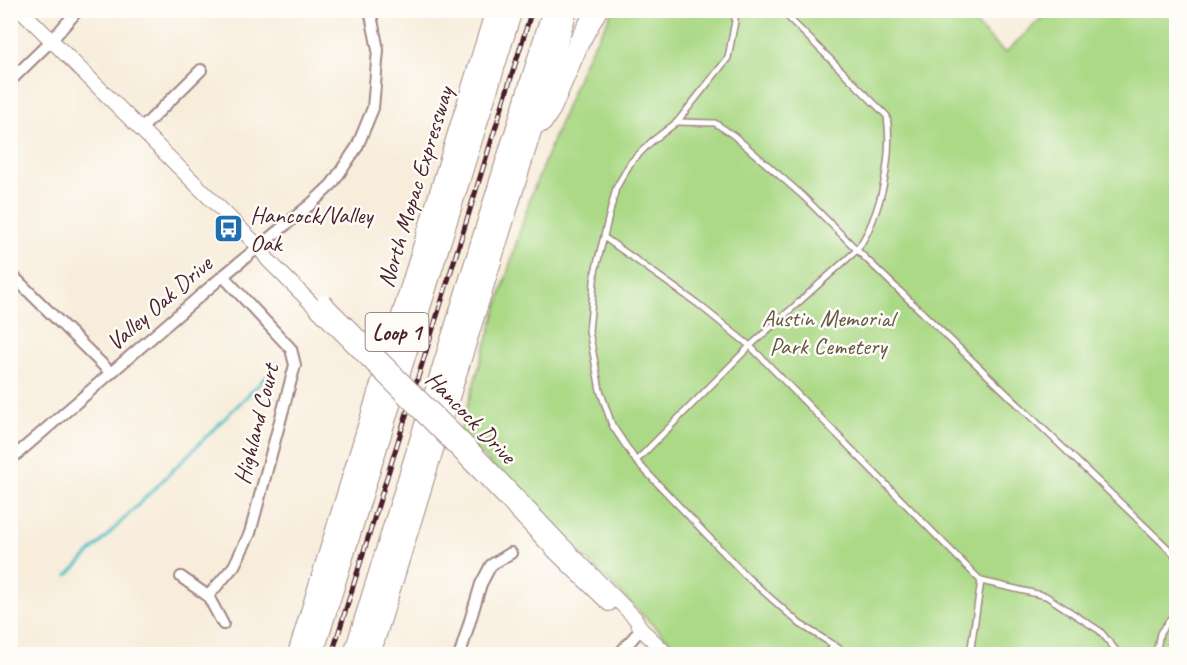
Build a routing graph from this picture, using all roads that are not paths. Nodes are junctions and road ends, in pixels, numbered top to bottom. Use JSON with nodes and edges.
{"nodes":[{"id":1,"x":21,"y":10,"type":"edge"},
{"id":2,"x":78,"y":10,"type":"edge"},
{"id":3,"x":370,"y":10,"type":"edge"},
{"id":4,"x":496,"y":10,"type":"edge"},
{"id":5,"x":512,"y":10,"type":"edge"},
{"id":6,"x":553,"y":10,"type":"edge"},
{"id":7,"x":567,"y":10,"type":"edge"},
{"id":8,"x":597,"y":10,"type":"edge"},
{"id":9,"x":735,"y":10,"type":"edge"},
{"id":10,"x":781,"y":10,"type":"edge"},
{"id":11,"x":52,"y":40,"type":"junction"},
{"id":12,"x":201,"y":70,"type":"dead end"},
{"id":13,"x":10,"y":81,"type":"edge"},
{"id":14,"x":677,"y":122,"type":"junction"},
{"id":15,"x":141,"y":129,"type":"junction"},
{"id":16,"x":528,"y":141,"type":"junction"},
{"id":17,"x":605,"y":238,"type":"junction"},
{"id":18,"x":258,"y":246,"type":"junction"},
{"id":19,"x":857,"y":250,"type":"junction"},
{"id":20,"x":10,"y":273,"type":"edge"},
{"id":21,"x":222,"y":276,"type":"junction"},
{"id":22,"x":750,"y":346,"type":"junction"},
{"id":23,"x":111,"y":373,"type":"junction"},
{"id":24,"x":10,"y":460,"type":"edge"},
{"id":25,"x":636,"y":461,"type":"junction"},
{"id":26,"x":511,"y":553,"type":"dead end"},
{"id":27,"x":1176,"y":556,"type":"edge"},
{"id":28,"x":181,"y":577,"type":"dead end"},
{"id":29,"x":981,"y":581,"type":"junction"},
{"id":30,"x":208,"y":596,"type":"junction"},
{"id":31,"x":1176,"y":611,"type":"edge"},
{"id":32,"x":223,"y":624,"type":"dead end"},
{"id":33,"x":641,"y":629,"type":"junction"},
{"id":34,"x":832,"y":646,"type":"junction"},
{"id":35,"x":298,"y":654,"type":"edge"},
{"id":36,"x":313,"y":654,"type":"edge"},
{"id":37,"x":354,"y":654,"type":"edge"},
{"id":38,"x":370,"y":654,"type":"edge"},
{"id":39,"x":460,"y":654,"type":"edge"},
{"id":40,"x":619,"y":654,"type":"edge"},
{"id":41,"x":667,"y":654,"type":"edge"},
{"id":42,"x":826,"y":654,"type":"edge"},
{"id":43,"x":848,"y":654,"type":"edge"},
{"id":44,"x":970,"y":654,"type":"edge"},
{"id":45,"x":1119,"y":654,"type":"edge"},
{"id":46,"x":1156,"y":654,"type":"edge"}],
"edges":[{"from":1,"to":11,"type":"street","name":"Hancock Drive"},
{"from":2,"to":11,"type":"street"},
{"from":3,"to":18,"type":"street","name":"Valley Oak Drive"},
{"from":4,"to":35,"type":"highway","name":"North Mopac Expressway","number":"Loop 1"},
{"from":5,"to":36,"type":"highway"},
{"from":6,"to":37,"type":"highway"},
{"from":7,"to":16,"type":"highway","number":"Loop 1"},
{"from":8,"to":16,"type":"highway"},
{"from":9,"to":14,"type":"lane"},
{"from":10,"to":19,"type":"lane"},
{"from":11,"to":13,"type":"street"},
{"from":11,"to":15,"type":"street","name":"Hancock Drive"},
{"from":12,"to":15,"type":"street"},
{"from":14,"to":17,"type":"lane"},
{"from":14,"to":19,"type":"lane"},
{"from":15,"to":18,"type":"street","name":"Hancock Drive"},
{"from":16,"to":38,"type":"highway","number":"Loop 1"},
{"from":17,"to":22,"type":"lane"},
{"from":17,"to":25,"type":"lane"},
{"from":18,"to":21,"type":"street","name":"Valley Oak Drive"},
{"from":18,"to":33,"type":"street","name":"Hancock Drive","bridge":true},
{"from":19,"to":22,"type":"lane"},
{"from":19,"to":27,"type":"lane"},
{"from":20,"to":23,"type":"street"},
{"from":21,"to":23,"type":"street","name":"Valley Oak Drive"},
{"from":21,"to":30,"type":"street","name":"Highland Court"},
{"from":22,"to":25,"type":"lane"},
{"from":22,"to":29,"type":"lane"},
{"from":23,"to":24,"type":"street","name":"Valley Oak Drive"},
{"from":25,"to":34,"type":"lane"},
{"from":26,"to":39,"type":"street"},
{"from":28,"to":30,"type":"street"},
{"from":29,"to":44,"type":"lane"},
{"from":29,"to":45,"type":"lane"},
{"from":30,"to":32,"type":"street"},
{"from":31,"to":46,"type":"lane"},
{"from":33,"to":40,"type":"street"},
{"from":33,"to":41,"type":"street","name":"Hancock Drive"},
{"from":34,"to":42,"type":"lane"},
{"from":34,"to":43,"type":"lane"}]}
